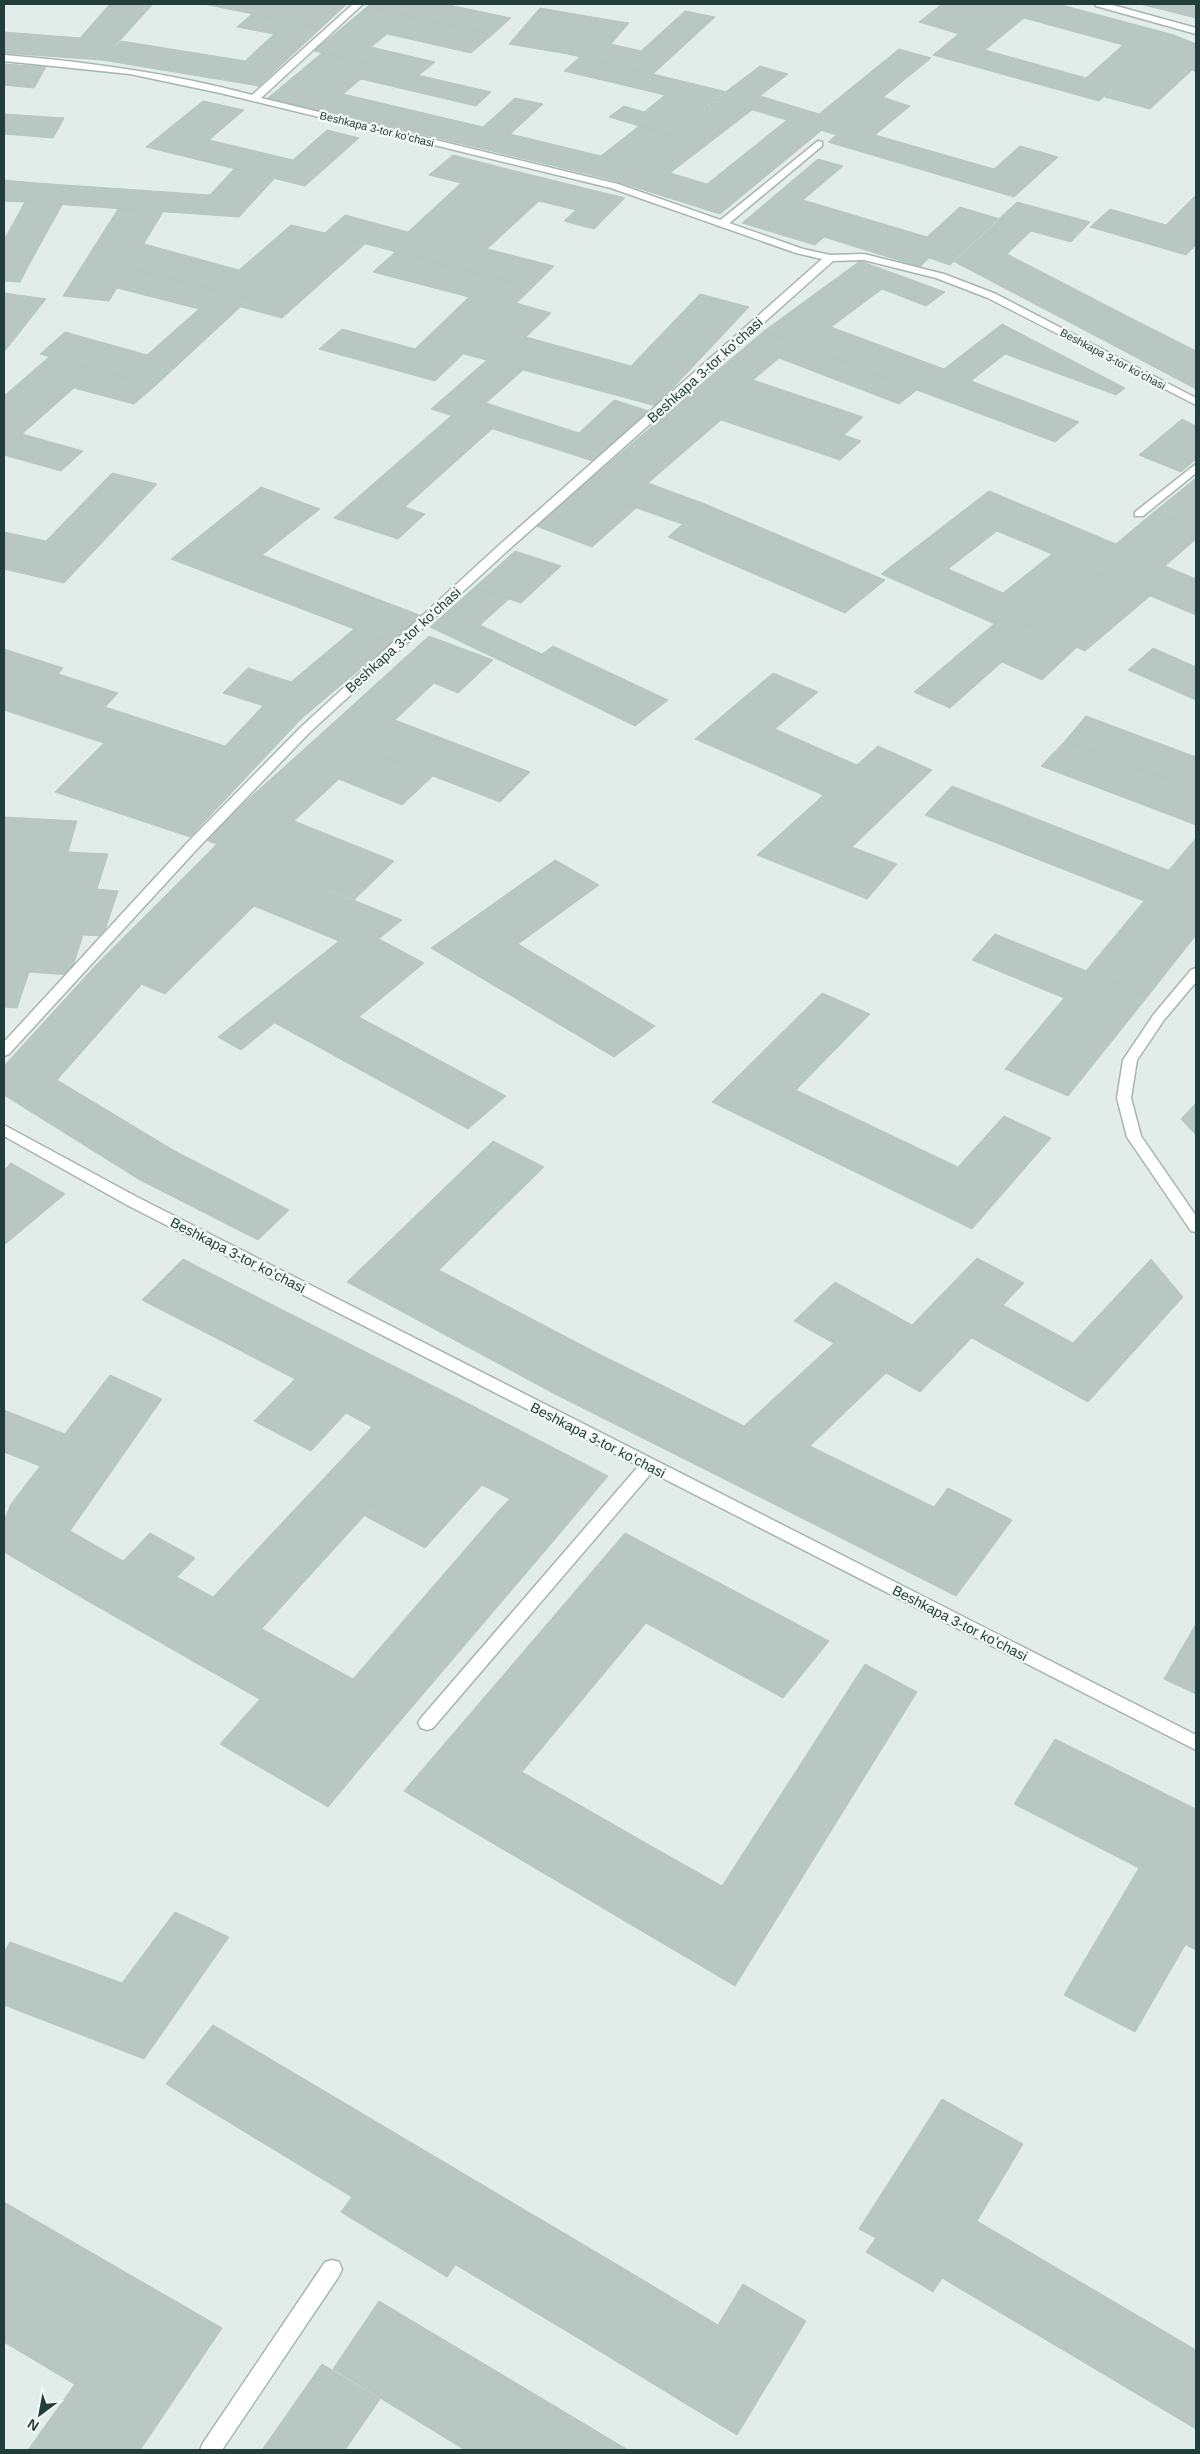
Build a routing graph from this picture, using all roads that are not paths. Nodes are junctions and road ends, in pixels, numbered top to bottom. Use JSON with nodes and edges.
{"nodes":[{"id":1,"x":358,"y":4,"type":"edge"},
{"id":2,"x":1099,"y":4,"type":"edge"},
{"id":3,"x":1196,"y":31,"type":"edge"},
{"id":4,"x":4,"y":58,"type":"edge"},
{"id":5,"x":254,"y":99,"type":"junction"},
{"id":6,"x":818,"y":144,"type":"dead end"},
{"id":7,"x":722,"y":224,"type":"junction"},
{"id":8,"x":830,"y":258,"type":"junction"},
{"id":9,"x":1196,"y":402,"type":"edge"},
{"id":10,"x":1196,"y":467,"type":"edge"},
{"id":11,"x":1139,"y":514,"type":"dead end"},
{"id":12,"x":1196,"y":972,"type":"edge"},
{"id":13,"x":4,"y":1051,"type":"edge"},
{"id":14,"x":4,"y":1130,"type":"edge"},
{"id":15,"x":1196,"y":1227,"type":"edge"},
{"id":16,"x":648,"y":1466,"type":"junction"},
{"id":17,"x":427,"y":1723,"type":"dead end"},
{"id":18,"x":1196,"y":1743,"type":"edge"},
{"id":19,"x":332,"y":2269,"type":"dead end"},
{"id":20,"x":210,"y":2450,"type":"edge"}],
"edges":[{"from":1,"to":5,"type":"street"},
{"from":2,"to":3,"type":"street"},
{"from":4,"to":5,"type":"street","name":"Beshkapa 3-tor koʻchasi"},
{"from":5,"to":7,"type":"street","name":"Beshkapa 3-tor koʻchasi"},
{"from":6,"to":7,"type":"street"},
{"from":7,"to":8,"type":"street","name":"Beshkapa 3-tor koʻchasi"},
{"from":8,"to":9,"type":"street","name":"Beshkapa 3-tor koʻchasi"},
{"from":8,"to":13,"type":"street","name":"Beshkapa 3-tor koʻchasi"},
{"from":10,"to":11,"type":"street"},
{"from":12,"to":15,"type":"street"},
{"from":14,"to":16,"type":"street","name":"Beshkapa 3-tor koʻchasi"},
{"from":16,"to":17,"type":"street"},
{"from":16,"to":18,"type":"street","name":"Beshkapa 3-tor koʻchasi"},
{"from":19,"to":20,"type":"street"}]}
